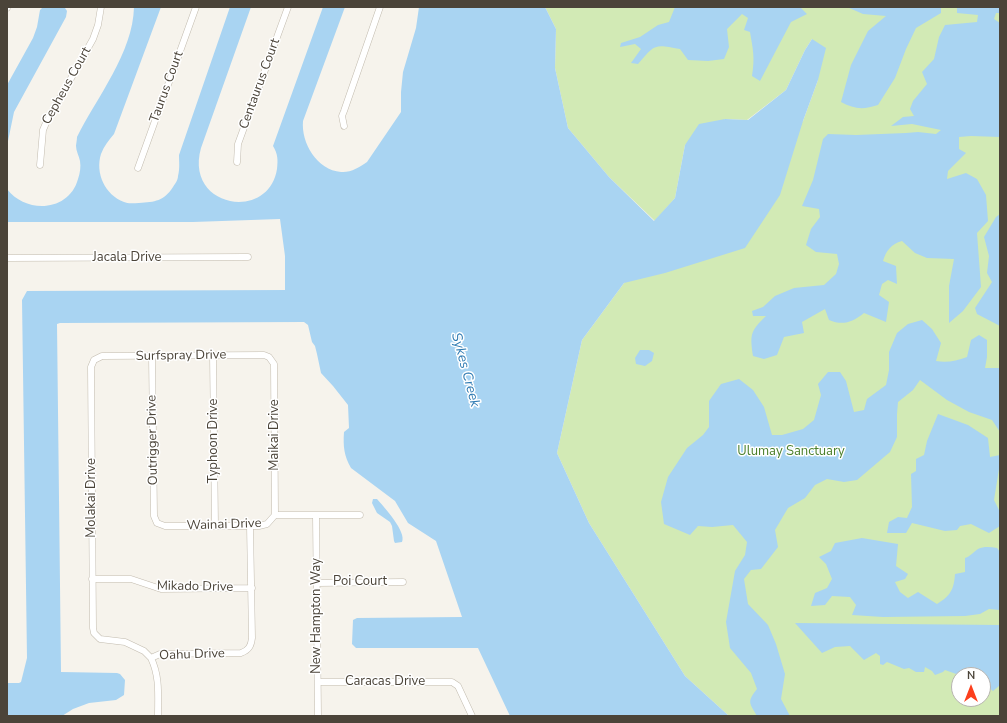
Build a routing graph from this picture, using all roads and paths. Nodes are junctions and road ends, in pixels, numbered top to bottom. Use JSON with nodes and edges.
{"nodes":[{"id":1,"x":101,"y":7,"type":"edge"},
{"id":2,"x":196,"y":7,"type":"edge"},
{"id":3,"x":288,"y":7,"type":"edge"},
{"id":4,"x":380,"y":7,"type":"edge"},
{"id":5,"x":344,"y":126,"type":"dead end"},
{"id":6,"x":237,"y":162,"type":"dead end"},
{"id":7,"x":40,"y":165,"type":"dead end"},
{"id":8,"x":138,"y":168,"type":"dead end"},
{"id":9,"x":248,"y":257,"type":"dead end"},
{"id":10,"x":7,"y":258,"type":"edge"},
{"id":11,"x":213,"y":355,"type":"junction"},
{"id":12,"x":152,"y":356,"type":"junction"},
{"id":13,"x":269,"y":356,"type":"joint"},
{"id":14,"x":94,"y":360,"type":"joint"},
{"id":15,"x":275,"y":515,"type":"junction"},
{"id":16,"x":316,"y":515,"type":"junction"},
{"id":17,"x":360,"y":515,"type":"dead end"},
{"id":18,"x":157,"y":523,"type":"joint"},
{"id":19,"x":215,"y":526,"type":"junction"},
{"id":20,"x":250,"y":526,"type":"junction"},
{"id":21,"x":92,"y":579,"type":"junction"},
{"id":22,"x":318,"y":582,"type":"junction"},
{"id":23,"x":403,"y":582,"type":"dead end"},
{"id":24,"x":252,"y":588,"type":"junction"},
{"id":25,"x":96,"y":635,"type":"joint"},
{"id":26,"x":151,"y":658,"type":"junction"},
{"id":27,"x":318,"y":682,"type":"junction"},
{"id":28,"x":158,"y":716,"type":"edge"},
{"id":29,"x":318,"y":716,"type":"edge"},
{"id":30,"x":472,"y":716,"type":"edge"}],
"edges":[{"from":1,"to":7,"type":"street","name":"Cepheus Court"},
{"from":2,"to":8,"type":"street","name":"Taurus Court"},
{"from":3,"to":6,"type":"street","name":"Centaurus Court"},
{"from":4,"to":5,"type":"street"},
{"from":9,"to":10,"type":"street","name":"Jacala Drive"},
{"from":11,"to":12,"type":"street","name":"Surfspray Drive"},
{"from":11,"to":13,"type":"street","name":"Surfspray Drive"},
{"from":11,"to":19,"type":"street","name":"Typhoon Drive"},
{"from":12,"to":14,"type":"street","name":"Surfspray Drive"},
{"from":12,"to":18,"type":"street","name":"Outrigger Drive"},
{"from":13,"to":15,"type":"street","name":"Maikai Drive"},
{"from":14,"to":21,"type":"street","name":"Molakai Drive"},
{"from":15,"to":16,"type":"street","name":"Wainai Drive"},
{"from":15,"to":20,"type":"street","name":"Wainai Drive"},
{"from":16,"to":17,"type":"street","name":"Wainai Drive"},
{"from":16,"to":22,"type":"street","name":"New Hampton Way"},
{"from":18,"to":19,"type":"street","name":"Wainai Drive"},
{"from":19,"to":20,"type":"street","name":"Wainai Drive"},
{"from":20,"to":24,"type":"street"},
{"from":21,"to":24,"type":"street","name":"Mikado Drive"},
{"from":21,"to":25,"type":"street","name":"Molakai Drive"},
{"from":22,"to":23,"type":"street","name":"Poi Court"},
{"from":22,"to":27,"type":"street","name":"New Hampton Way"},
{"from":24,"to":26,"type":"street","name":"Oahu Drive"},
{"from":25,"to":26,"type":"street","name":"Oahu Drive"},
{"from":26,"to":28,"type":"street"},
{"from":27,"to":29,"type":"street","name":"New Hampton Way"},
{"from":27,"to":30,"type":"street","name":"Caracas Drive"}]}
